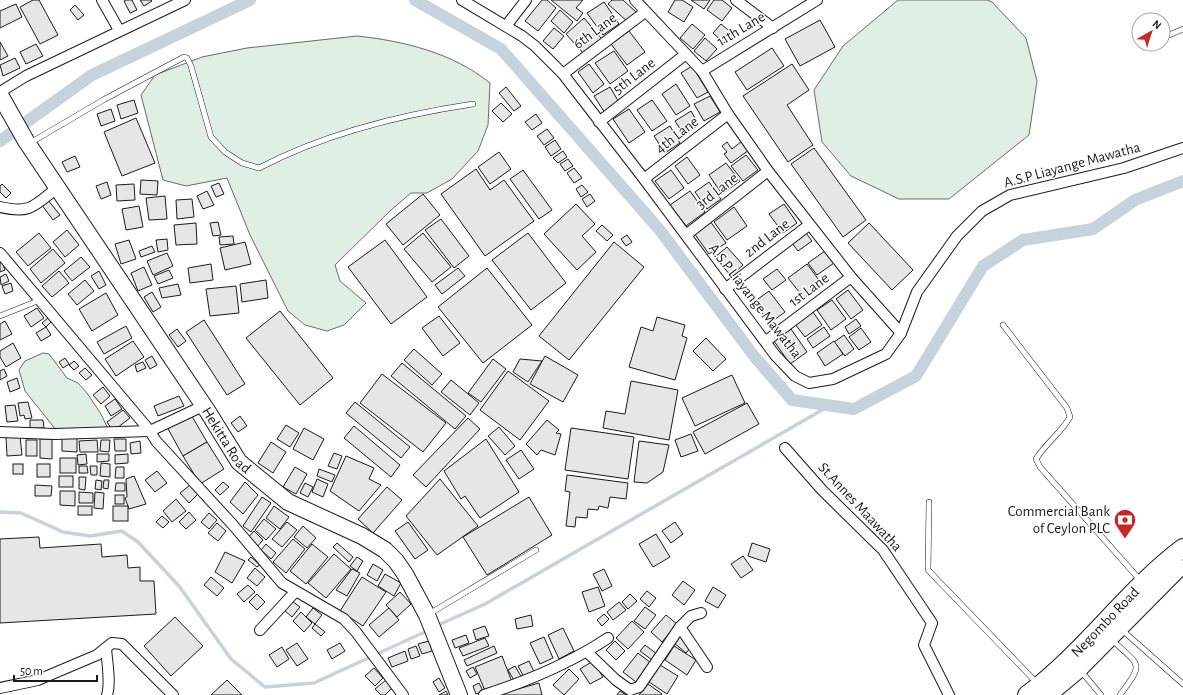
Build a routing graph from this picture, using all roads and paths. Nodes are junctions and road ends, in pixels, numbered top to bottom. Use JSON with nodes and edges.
{"nodes":[{"id":1,"x":102,"y":0,"type":"edge"},
{"id":2,"x":185,"y":0,"type":"edge"},
{"id":3,"x":462,"y":0,"type":"edge"},
{"id":4,"x":526,"y":0,"type":"edge"},
{"id":5,"x":637,"y":0,"type":"edge"},
{"id":6,"x":736,"y":0,"type":"edge"},
{"id":7,"x":816,"y":0,"type":"edge"},
{"id":8,"x":645,"y":12,"type":"junction"},
{"id":9,"x":506,"y":26,"type":"junction"},
{"id":10,"x":773,"y":28,"type":"junction"},
{"id":11,"x":1183,"y":29,"type":"edge"},
{"id":12,"x":119,"y":30,"type":"junction"},
{"id":13,"x":1171,"y":34,"type":"edge"},
{"id":14,"x":686,"y":54,"type":"junction"},
{"id":15,"x":702,"y":71,"type":"junction"},
{"id":16,"x":563,"y":74,"type":"junction"},
{"id":17,"x":0,"y":95,"type":"edge"},
{"id":18,"x":474,"y":104,"type":"dead end"},
{"id":19,"x":728,"y":114,"type":"junction"},
{"id":20,"x":599,"y":122,"type":"junction"},
{"id":21,"x":27,"y":143,"type":"junction"},
{"id":22,"x":1183,"y":148,"type":"edge"},
{"id":23,"x":768,"y":171,"type":"junction"},
{"id":24,"x":644,"y":179,"type":"junction"},
{"id":25,"x":57,"y":188,"type":"junction"},
{"id":26,"x":0,"y":207,"type":"edge"},
{"id":27,"x":809,"y":225,"type":"junction"},
{"id":28,"x":686,"y":235,"type":"junction"},
{"id":29,"x":0,"y":253,"type":"edge"},
{"id":30,"x":851,"y":277,"type":"junction"},
{"id":31,"x":726,"y":289,"type":"junction"},
{"id":32,"x":40,"y":300,"type":"junction"},
{"id":33,"x":0,"y":316,"type":"edge"},
{"id":34,"x":1003,"y":325,"type":"dead end"},
{"id":35,"x":901,"y":333,"type":"junction"},
{"id":36,"x":766,"y":341,"type":"junction"},
{"id":37,"x":203,"y":406,"type":"junction"},
{"id":38,"x":150,"y":431,"type":"junction"},
{"id":39,"x":0,"y":432,"type":"edge"},
{"id":40,"x":785,"y":448,"type":"dead end"},
{"id":41,"x":929,"y":502,"type":"dead end"},
{"id":42,"x":1183,"y":548,"type":"edge"},
{"id":43,"x":536,"y":550,"type":"dead end"},
{"id":44,"x":1183,"y":563,"type":"edge"},
{"id":45,"x":1142,"y":583,"type":"junction"},
{"id":46,"x":295,"y":592,"type":"junction"},
{"id":47,"x":701,"y":613,"type":"dead end"},
{"id":48,"x":428,"y":619,"type":"junction"},
{"id":49,"x":680,"y":627,"type":"junction"},
{"id":50,"x":260,"y":630,"type":"dead end"},
{"id":51,"x":1113,"y":632,"type":"junction"},
{"id":52,"x":608,"y":638,"type":"dead end"},
{"id":53,"x":106,"y":648,"type":"junction"},
{"id":54,"x":587,"y":652,"type":"junction"},
{"id":55,"x":708,"y":667,"type":"dead end"},
{"id":56,"x":1078,"y":669,"type":"junction"},
{"id":57,"x":1183,"y":684,"type":"edge"},
{"id":58,"x":0,"y":688,"type":"edge"},
{"id":59,"x":1038,"y":692,"type":"edge"},
{"id":60,"x":107,"y":695,"type":"edge"},
{"id":61,"x":173,"y":695,"type":"edge"},
{"id":62,"x":403,"y":695,"type":"edge"},
{"id":63,"x":459,"y":695,"type":"edge"},
{"id":64,"x":484,"y":695,"type":"edge"},
{"id":65,"x":949,"y":695,"type":"edge"},
{"id":66,"x":1101,"y":695,"type":"edge"},
{"id":67,"x":1120,"y":695,"type":"edge"}],
"edges":[{"from":1,"to":12,"type":"street"},
{"from":2,"to":12,"type":"street"},
{"from":3,"to":9,"type":"street","name":"A.S.P Liayange Mawatha"},
{"from":4,"to":9,"type":"street"},
{"from":5,"to":8,"type":"street"},
{"from":6,"to":10,"type":"street"},
{"from":7,"to":10,"type":"street","name":"11th Lane"},
{"from":8,"to":14,"type":"street"},
{"from":8,"to":16,"type":"street","name":"6th Lane"},
{"from":9,"to":16,"type":"street","name":"A.S.P Liayange Mawatha"},
{"from":10,"to":15,"type":"street","name":"11th Lane"},
{"from":11,"to":13,"type":"lane"},
{"from":12,"to":17,"type":"street"},
{"from":14,"to":15,"type":"street"},
{"from":14,"to":20,"type":"street","name":"5th Lane"},
{"from":15,"to":19,"type":"street"},
{"from":16,"to":20,"type":"street","name":"A.S.P Liayange Mawatha"},
{"from":17,"to":21,"type":"main road","name":"Hekitta Road"},
{"from":18,"to":21,"type":"lane"},
{"from":19,"to":23,"type":"street"},
{"from":19,"to":24,"type":"street","name":"4th Lane"},
{"from":20,"to":24,"type":"street","name":"A.S.P Liayange Mawatha"},
{"from":21,"to":25,"type":"main road","name":"Hekitta Road"},
{"from":22,"to":35,"type":"street","name":"A.S.P Liayange Mawatha"},
{"from":23,"to":27,"type":"street"},
{"from":23,"to":28,"type":"street","name":"3rd Lane"},
{"from":24,"to":28,"type":"street","name":"A.S.P Liayange Mawatha"},
{"from":25,"to":26,"type":"street"},
{"from":25,"to":37,"type":"main road","name":"Hekitta Road"},
{"from":27,"to":30,"type":"street"},
{"from":27,"to":31,"type":"street","name":"2nd Lane"},
{"from":28,"to":31,"type":"street","name":"A.S.P Liayange Mawatha"},
{"from":29,"to":32,"type":"street"},
{"from":30,"to":35,"type":"street"},
{"from":30,"to":36,"type":"street","name":"1st Lane"},
{"from":31,"to":36,"type":"street","name":"A.S.P Liayange Mawatha"},
{"from":32,"to":33,"type":"lane"},
{"from":32,"to":38,"type":"street"},
{"from":34,"to":45,"type":"lane"},
{"from":35,"to":36,"type":"street","name":"A.S.P Liayange Mawatha"},
{"from":37,"to":38,"type":"street"},
{"from":37,"to":48,"type":"main road","name":"Hekitta Road"},
{"from":38,"to":39,"type":"street"},
{"from":38,"to":46,"type":"street"},
{"from":40,"to":65,"type":"street","name":"St.Annes Maawatha"},
{"from":41,"to":59,"type":"lane"},
{"from":42,"to":45,"type":"highway","name":"Negombo Road"},
{"from":43,"to":48,"type":"lane"},
{"from":44,"to":51,"type":"highway","name":"Negombo Road"},
{"from":45,"to":59,"type":"highway","name":"Negombo Road"},
{"from":46,"to":50,"type":"street"},
{"from":46,"to":62,"type":"street"},
{"from":47,"to":49,"type":"street"},
{"from":48,"to":63,"type":"main road","name":"Hekitta Road"},
{"from":49,"to":54,"type":"street"},
{"from":49,"to":55,"type":"street"},
{"from":51,"to":56,"type":"highway","name":"Negombo Road"},
{"from":51,"to":57,"type":"lane"},
{"from":51,"to":67,"type":"lane"},
{"from":52,"to":54,"type":"street"},
{"from":53,"to":58,"type":"street"},
{"from":53,"to":60,"type":"street"},
{"from":53,"to":61,"type":"street"},
{"from":54,"to":64,"type":"street"},
{"from":56,"to":59,"type":"highway","name":"Negombo Road"},
{"from":56,"to":66,"type":"lane"}]}
